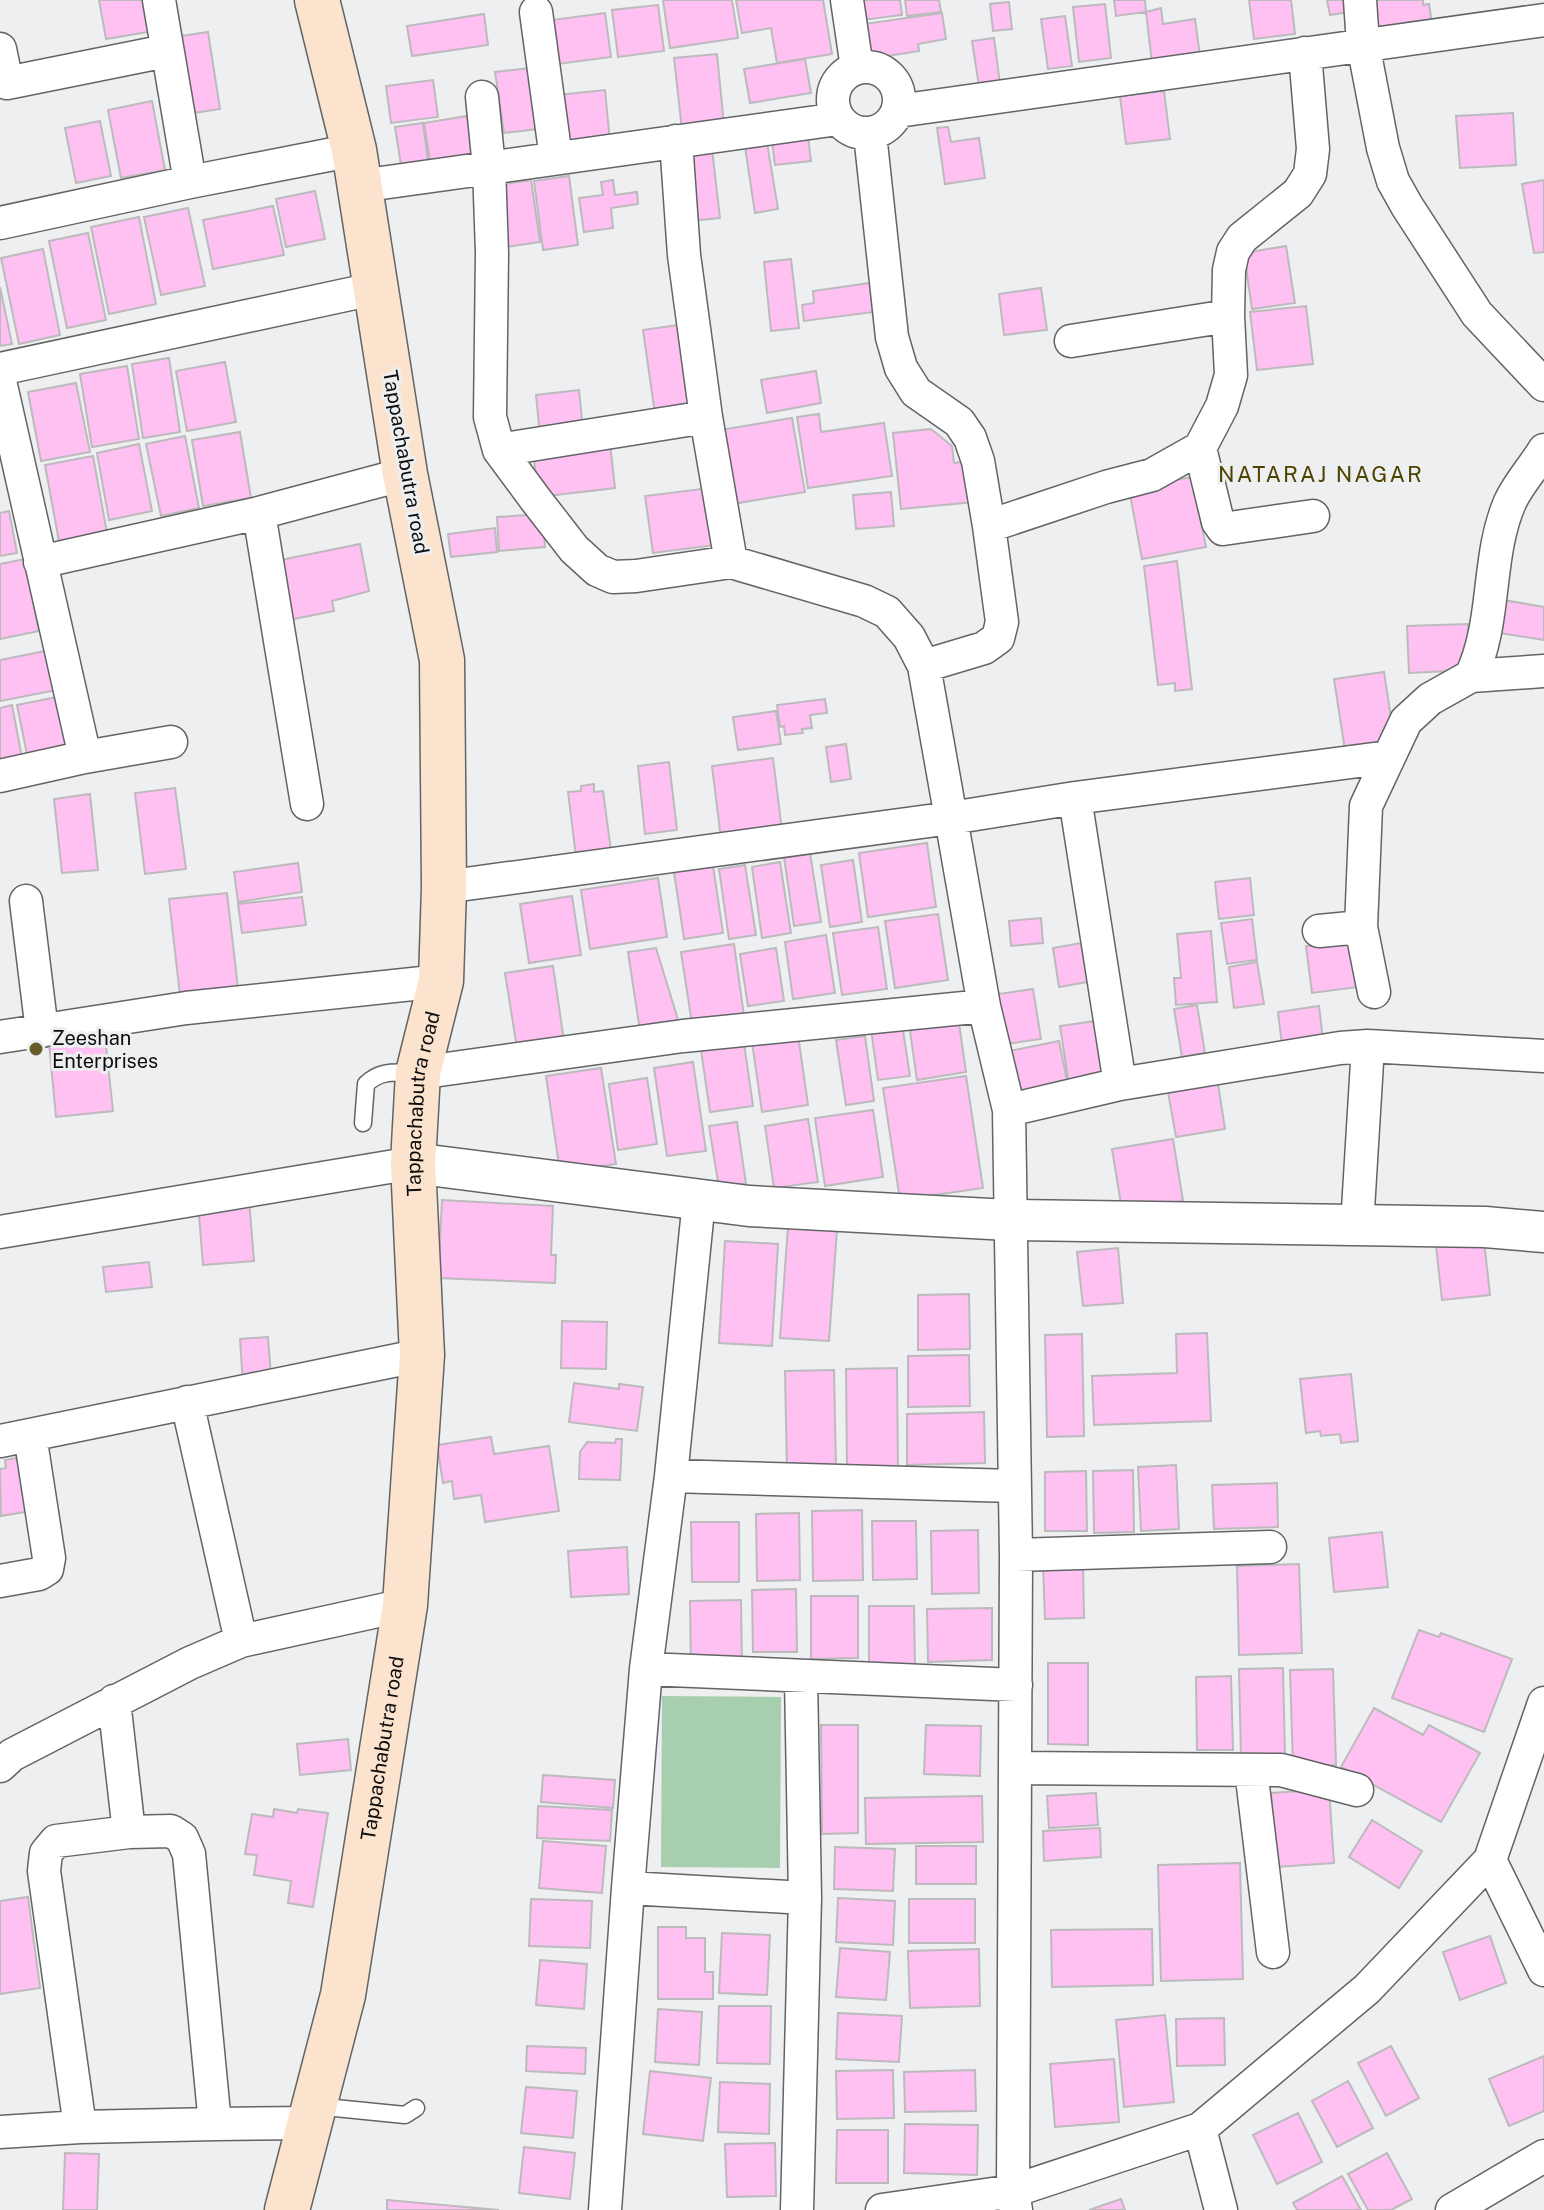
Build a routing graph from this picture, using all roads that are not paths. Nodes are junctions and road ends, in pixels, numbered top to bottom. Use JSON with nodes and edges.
{"nodes":[{"id":1,"x":159,"y":0,"type":"edge"},
{"id":2,"x":317,"y":0,"type":"edge"},
{"id":3,"x":847,"y":0,"type":"edge"},
{"id":4,"x":1360,"y":0,"type":"edge"},
{"id":5,"x":536,"y":12,"type":"dead end"},
{"id":6,"x":1544,"y":20,"type":"edge"},
{"id":7,"x":1363,"y":44,"type":"junction"},
{"id":8,"x":0,"y":49,"type":"edge"},
{"id":9,"x":166,"y":51,"type":"junction"},
{"id":10,"x":1305,"y":53,"type":"junction"},
{"id":11,"x":857,"y":68,"type":"junction"},
{"id":12,"x":3,"y":84,"type":"edge"},
{"id":13,"x":482,"y":97,"type":"dead end"},
{"id":14,"x":898,"y":111,"type":"junction"},
{"id":15,"x":838,"y":119,"type":"junction"},
{"id":16,"x":870,"y":134,"type":"junction"},
{"id":17,"x":676,"y":141,"type":"junction"},
{"id":18,"x":556,"y":158,"type":"junction"},
{"id":19,"x":489,"y":167,"type":"junction"},
{"id":20,"x":357,"y":168,"type":"junction"},
{"id":21,"x":190,"y":182,"type":"junction"},
{"id":22,"x":0,"y":223,"type":"edge"},
{"id":23,"x":378,"y":288,"type":"junction"},
{"id":24,"x":1228,"y":316,"type":"junction"},
{"id":25,"x":1071,"y":341,"type":"dead end"},
{"id":26,"x":0,"y":369,"type":"edge"},
{"id":27,"x":0,"y":381,"type":"edge"},
{"id":28,"x":1544,"y":385,"type":"edge"},
{"id":29,"x":706,"y":417,"type":"junction"},
{"id":30,"x":1200,"y":448,"type":"junction"},
{"id":31,"x":499,"y":450,"type":"junction"},
{"id":32,"x":1544,"y":450,"type":"edge"},
{"id":33,"x":405,"y":474,"type":"junction"},
{"id":34,"x":259,"y":513,"type":"junction"},
{"id":35,"x":1313,"y":516,"type":"dead end"},
{"id":36,"x":989,"y":526,"type":"junction"},
{"id":37,"x":40,"y":562,"type":"junction"},
{"id":38,"x":731,"y":562,"type":"junction"},
{"id":39,"x":924,"y":666,"type":"junction"},
{"id":40,"x":1544,"y":671,"type":"edge"},
{"id":41,"x":1471,"y":676,"type":"junction"},
{"id":42,"x":171,"y":742,"type":"dead end"},
{"id":43,"x":85,"y":757,"type":"junction"},
{"id":44,"x":1389,"y":757,"type":"junction"},
{"id":45,"x":0,"y":776,"type":"edge"},
{"id":46,"x":1075,"y":798,"type":"junction"},
{"id":47,"x":307,"y":804,"type":"dead end"},
{"id":48,"x":951,"y":818,"type":"junction"},
{"id":49,"x":444,"y":887,"type":"junction"},
{"id":50,"x":26,"y":901,"type":"dead end"},
{"id":51,"x":1361,"y":927,"type":"junction"},
{"id":52,"x":1319,"y":931,"type":"dead end"},
{"id":53,"x":441,"y":981,"type":"junction"},
{"id":54,"x":1374,"y":992,"type":"dead end"},
{"id":55,"x":984,"y":1006,"type":"junction"},
{"id":56,"x":42,"y":1031,"type":"junction"},
{"id":57,"x":0,"y":1037,"type":"edge"},
{"id":58,"x":1368,"y":1046,"type":"junction"},
{"id":59,"x":1544,"y":1056,"type":"edge"},
{"id":60,"x":418,"y":1073,"type":"junction"},
{"id":61,"x":1120,"y":1084,"type":"junction"},
{"id":62,"x":1009,"y":1110,"type":"junction"},
{"id":63,"x":363,"y":1123,"type":"dead end"},
{"id":64,"x":413,"y":1163,"type":"junction"},
{"id":65,"x":699,"y":1200,"type":"junction"},
{"id":66,"x":1009,"y":1220,"type":"junction"},
{"id":67,"x":1357,"y":1226,"type":"junction"},
{"id":68,"x":0,"y":1232,"type":"edge"},
{"id":69,"x":1544,"y":1232,"type":"edge"},
{"id":70,"x":422,"y":1355,"type":"junction"},
{"id":71,"x":187,"y":1402,"type":"junction"},
{"id":72,"x":15,"y":1438,"type":"edge"},
{"id":73,"x":671,"y":1476,"type":"junction"},
{"id":74,"x":1013,"y":1486,"type":"junction"},
{"id":75,"x":1270,"y":1547,"type":"dead end"},
{"id":76,"x":1016,"y":1555,"type":"junction"},
{"id":77,"x":0,"y":1581,"type":"edge"},
{"id":78,"x":405,"y":1605,"type":"junction"},
{"id":79,"x":241,"y":1641,"type":"junction"},
{"id":80,"x":646,"y":1669,"type":"junction"},
{"id":81,"x":801,"y":1677,"type":"junction"},
{"id":82,"x":1016,"y":1685,"type":"junction"},
{"id":83,"x":114,"y":1701,"type":"junction"},
{"id":84,"x":1544,"y":1703,"type":"edge"},
{"id":85,"x":0,"y":1766,"type":"edge"},
{"id":86,"x":1017,"y":1768,"type":"junction"},
{"id":87,"x":1251,"y":1770,"type":"junction"},
{"id":88,"x":1357,"y":1790,"type":"dead end"},
{"id":89,"x":129,"y":1832,"type":"junction"},
{"id":90,"x":1490,"y":1860,"type":"junction"},
{"id":91,"x":628,"y":1888,"type":"junction"},
{"id":92,"x":805,"y":1898,"type":"junction"},
{"id":93,"x":1273,"y":1952,"type":"dead end"},
{"id":94,"x":1544,"y":1970,"type":"edge"},
{"id":95,"x":416,"y":2108,"type":"dead end"},
{"id":96,"x":312,"y":2114,"type":"junction"},
{"id":97,"x":215,"y":2124,"type":"junction"},
{"id":98,"x":80,"y":2127,"type":"junction"},
{"id":99,"x":1200,"y":2129,"type":"junction"},
{"id":100,"x":0,"y":2132,"type":"edge"},
{"id":101,"x":1544,"y":2156,"type":"edge"},
{"id":102,"x":1014,"y":2200,"type":"edge"},
{"id":103,"x":287,"y":2210,"type":"edge"},
{"id":104,"x":605,"y":2210,"type":"edge"},
{"id":105,"x":797,"y":2210,"type":"edge"},
{"id":106,"x":882,"y":2210,"type":"edge"},
{"id":107,"x":1221,"y":2210,"type":"edge"},
{"id":108,"x":1452,"y":2210,"type":"edge"}],
"edges":[{"from":1,"to":9,"type":"street"},
{"from":2,"to":20,"type":"main road","name":"Tappachabutra road"},
{"from":3,"to":11,"type":"street"},
{"from":4,"to":7,"type":"street"},
{"from":5,"to":18,"type":"street"},
{"from":6,"to":7,"type":"street"},
{"from":7,"to":10,"type":"street"},
{"from":7,"to":28,"type":"street"},
{"from":8,"to":12,"type":"street"},
{"from":9,"to":12,"type":"street"},
{"from":9,"to":21,"type":"street"},
{"from":10,"to":14,"type":"street"},
{"from":10,"to":24,"type":"street"},
{"from":11,"to":14,"type":"street"},
{"from":11,"to":15,"type":"street"},
{"from":13,"to":19,"type":"street"},
{"from":14,"to":16,"type":"street"},
{"from":15,"to":16,"type":"street"},
{"from":15,"to":17,"type":"street"},
{"from":16,"to":36,"type":"street"},
{"from":17,"to":18,"type":"street"},
{"from":17,"to":29,"type":"street"},
{"from":18,"to":19,"type":"street"},
{"from":19,"to":20,"type":"street"},
{"from":19,"to":31,"type":"street"},
{"from":20,"to":21,"type":"street"},
{"from":20,"to":23,"type":"main road","name":"Tappachabutra road"},
{"from":21,"to":22,"type":"street"},
{"from":23,"to":26,"type":"street"},
{"from":23,"to":33,"type":"main road","name":"Tappachabutra road"},
{"from":24,"to":25,"type":"street"},
{"from":24,"to":30,"type":"street"},
{"from":27,"to":37,"type":"street"},
{"from":29,"to":31,"type":"street"},
{"from":29,"to":38,"type":"street"},
{"from":30,"to":35,"type":"street"},
{"from":30,"to":36,"type":"street"},
{"from":31,"to":38,"type":"street"},
{"from":32,"to":41,"type":"street"},
{"from":33,"to":34,"type":"street"},
{"from":33,"to":49,"type":"main road","name":"Tappachabutra road"},
{"from":34,"to":37,"type":"street"},
{"from":34,"to":47,"type":"street"},
{"from":36,"to":39,"type":"street"},
{"from":37,"to":43,"type":"street"},
{"from":38,"to":39,"type":"street"},
{"from":39,"to":48,"type":"street"},
{"from":40,"to":41,"type":"street"},
{"from":41,"to":44,"type":"street"},
{"from":42,"to":43,"type":"street"},
{"from":43,"to":45,"type":"street"},
{"from":44,"to":46,"type":"street"},
{"from":44,"to":51,"type":"street"},
{"from":46,"to":48,"type":"street"},
{"from":46,"to":61,"type":"street"},
{"from":48,"to":49,"type":"street"},
{"from":48,"to":55,"type":"street"},
{"from":49,"to":53,"type":"main road","name":"Tappachabutra road"},
{"from":50,"to":56,"type":"street"},
{"from":51,"to":52,"type":"street"},
{"from":51,"to":54,"type":"street"},
{"from":53,"to":56,"type":"street"},
{"from":53,"to":60,"type":"main road","name":"Tappachabutra road"},
{"from":55,"to":60,"type":"street"},
{"from":55,"to":62,"type":"street"},
{"from":56,"to":57,"type":"street"},
{"from":58,"to":59,"type":"street"},
{"from":58,"to":61,"type":"street"},
{"from":58,"to":67,"type":"street"},
{"from":60,"to":63,"type":"lane"},
{"from":60,"to":64,"type":"main road","name":"Tappachabutra road"},
{"from":61,"to":62,"type":"street"},
{"from":62,"to":66,"type":"street"},
{"from":64,"to":65,"type":"street"},
{"from":64,"to":68,"type":"street"},
{"from":64,"to":70,"type":"main road","name":"Tappachabutra road"},
{"from":65,"to":66,"type":"street"},
{"from":65,"to":73,"type":"street"},
{"from":66,"to":67,"type":"street"},
{"from":66,"to":74,"type":"street"},
{"from":67,"to":69,"type":"street"},
{"from":70,"to":71,"type":"street"},
{"from":70,"to":78,"type":"main road","name":"Tappachabutra road"},
{"from":71,"to":72,"type":"street"},
{"from":71,"to":79,"type":"street"},
{"from":72,"to":77,"type":"street"},
{"from":73,"to":74,"type":"street"},
{"from":73,"to":80,"type":"street"},
{"from":74,"to":76,"type":"street"},
{"from":75,"to":76,"type":"street"},
{"from":76,"to":82,"type":"street"},
{"from":78,"to":79,"type":"street"},
{"from":78,"to":96,"type":"main road","name":"Tappachabutra road"},
{"from":79,"to":83,"type":"street"},
{"from":80,"to":81,"type":"street"},
{"from":80,"to":91,"type":"street"},
{"from":81,"to":82,"type":"street"},
{"from":81,"to":92,"type":"street"},
{"from":82,"to":86,"type":"street"},
{"from":83,"to":85,"type":"street"},
{"from":83,"to":89,"type":"street"},
{"from":84,"to":90,"type":"street"},
{"from":86,"to":87,"type":"street"},
{"from":86,"to":102,"type":"street"},
{"from":87,"to":88,"type":"street"},
{"from":87,"to":93,"type":"street"},
{"from":89,"to":97,"type":"street"},
{"from":89,"to":98,"type":"street"},
{"from":90,"to":94,"type":"street"},
{"from":90,"to":99,"type":"street"},
{"from":91,"to":92,"type":"street"},
{"from":91,"to":104,"type":"street"},
{"from":92,"to":105,"type":"street"},
{"from":95,"to":96,"type":"lane"},
{"from":96,"to":97,"type":"street"},
{"from":96,"to":103,"type":"main road","name":"Tappachabutra road"},
{"from":97,"to":98,"type":"street"},
{"from":98,"to":100,"type":"street"},
{"from":99,"to":102,"type":"street"},
{"from":99,"to":107,"type":"street"},
{"from":101,"to":108,"type":"street"},
{"from":102,"to":106,"type":"street"}]}
